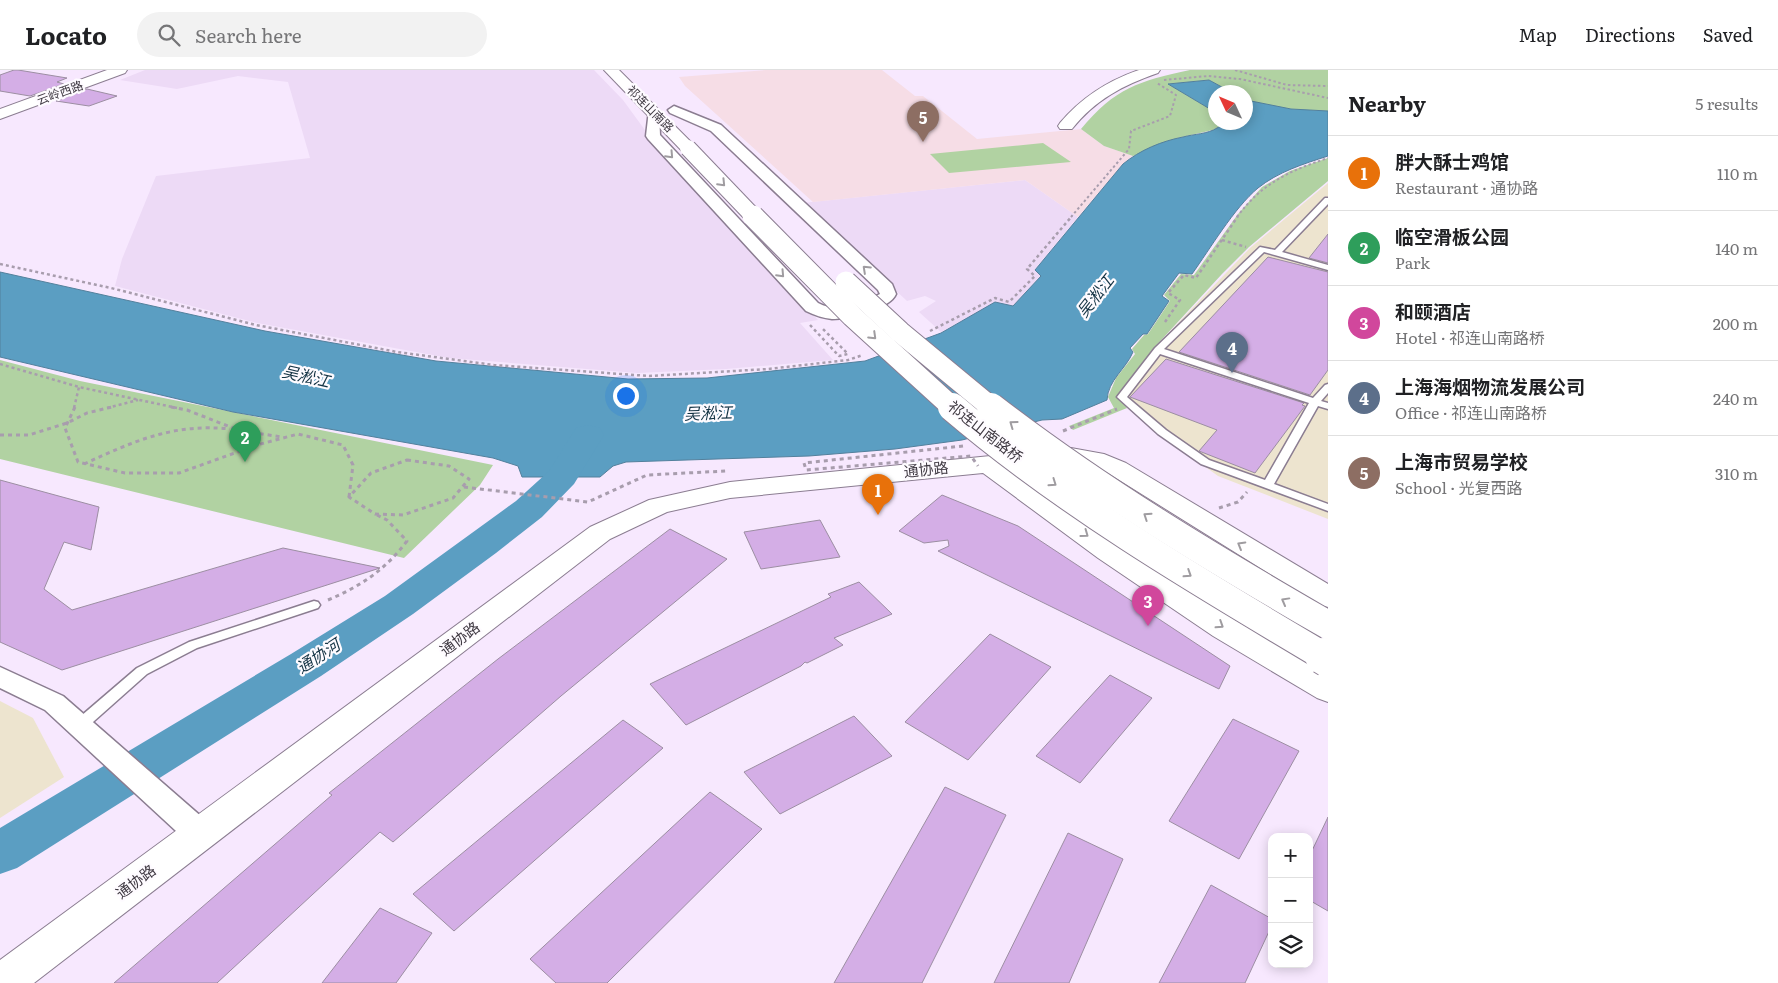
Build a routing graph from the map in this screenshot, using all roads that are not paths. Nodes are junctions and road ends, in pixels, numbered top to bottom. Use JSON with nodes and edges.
{"nodes":[{"id":1,"x":120,"y":70,"type":"edge"},
{"id":2,"x":611,"y":70,"type":"edge"},
{"id":3,"x":1153,"y":70,"type":"edge"},
{"id":4,"x":660,"y":97,"type":"dead end"},
{"id":5,"x":674,"y":110,"type":"junction"},
{"id":6,"x":653,"y":113,"type":"junction"},
{"id":7,"x":0,"y":114,"type":"edge"},
{"id":8,"x":1066,"y":126,"type":"dead end"},
{"id":9,"x":700,"y":143,"type":"junction"},
{"id":10,"x":1328,"y":200,"type":"edge"},
{"id":11,"x":1277,"y":253,"type":"junction"},
{"id":12,"x":1328,"y":268,"type":"edge"},
{"id":13,"x":1158,"y":350,"type":"junction"},
{"id":14,"x":1328,"y":386,"type":"edge"},
{"id":15,"x":1316,"y":402,"type":"junction"},
{"id":16,"x":1328,"y":406,"type":"edge"},
{"id":17,"x":988,"y":458,"type":"junction"},
{"id":18,"x":1263,"y":483,"type":"junction"},
{"id":19,"x":1328,"y":508,"type":"edge"},
{"id":20,"x":1328,"y":597,"type":"edge"},
{"id":21,"x":314,"y":605,"type":"road end"},
{"id":22,"x":1328,"y":625,"type":"edge"},
{"id":23,"x":1328,"y":659,"type":"edge"},
{"id":24,"x":0,"y":677,"type":"edge"},
{"id":25,"x":1328,"y":690,"type":"edge"},
{"id":26,"x":79,"y":726,"type":"junction"},
{"id":27,"x":192,"y":827,"type":"junction"},
{"id":28,"x":2,"y":983,"type":"edge"}],
"edges":[{"from":1,"to":7,"type":"main road","name":"云岭西路"},
{"from":2,"to":6,"type":"main road","name":"祁连山南路"},
{"from":3,"to":8,"type":"main road"},
{"from":4,"to":5,"type":"main road","name":"祁连山南路"},
{"from":6,"to":5,"type":"street","one_way":true},
{"from":5,"to":9,"type":"main road","name":"祁连山南路"},
{"from":6,"to":9,"type":"main road","name":"祁连山南路"},
{"from":9,"to":17,"type":"main road","name":"祁连山南路桥","one_way":true,"bridge":true},
{"from":22,"to":9,"type":"main road","name":"祁连山南路桥","one_way":true,"bridge":true},
{"from":10,"to":11,"type":"lane"},
{"from":11,"to":12,"type":"lane"},
{"from":11,"to":13,"type":"lane"},
{"from":13,"to":15,"type":"lane"},
{"from":13,"to":18,"type":"lane"},
{"from":14,"to":15,"type":"lane"},
{"from":15,"to":16,"type":"lane"},
{"from":15,"to":18,"type":"lane"},
{"from":20,"to":17,"type":"main road","name":"通协路","one_way":true},
{"from":17,"to":23,"type":"main road","name":"祁连山南路桥","one_way":true,"bridge":true},
{"from":17,"to":25,"type":"main road","one_way":true},
{"from":17,"to":27,"type":"main road","name":"通协路"},
{"from":18,"to":19,"type":"lane"},
{"from":21,"to":26,"type":"lane"},
{"from":24,"to":26,"type":"street"},
{"from":26,"to":27,"type":"street"},
{"from":27,"to":28,"type":"main road","name":"通协路"}]}
